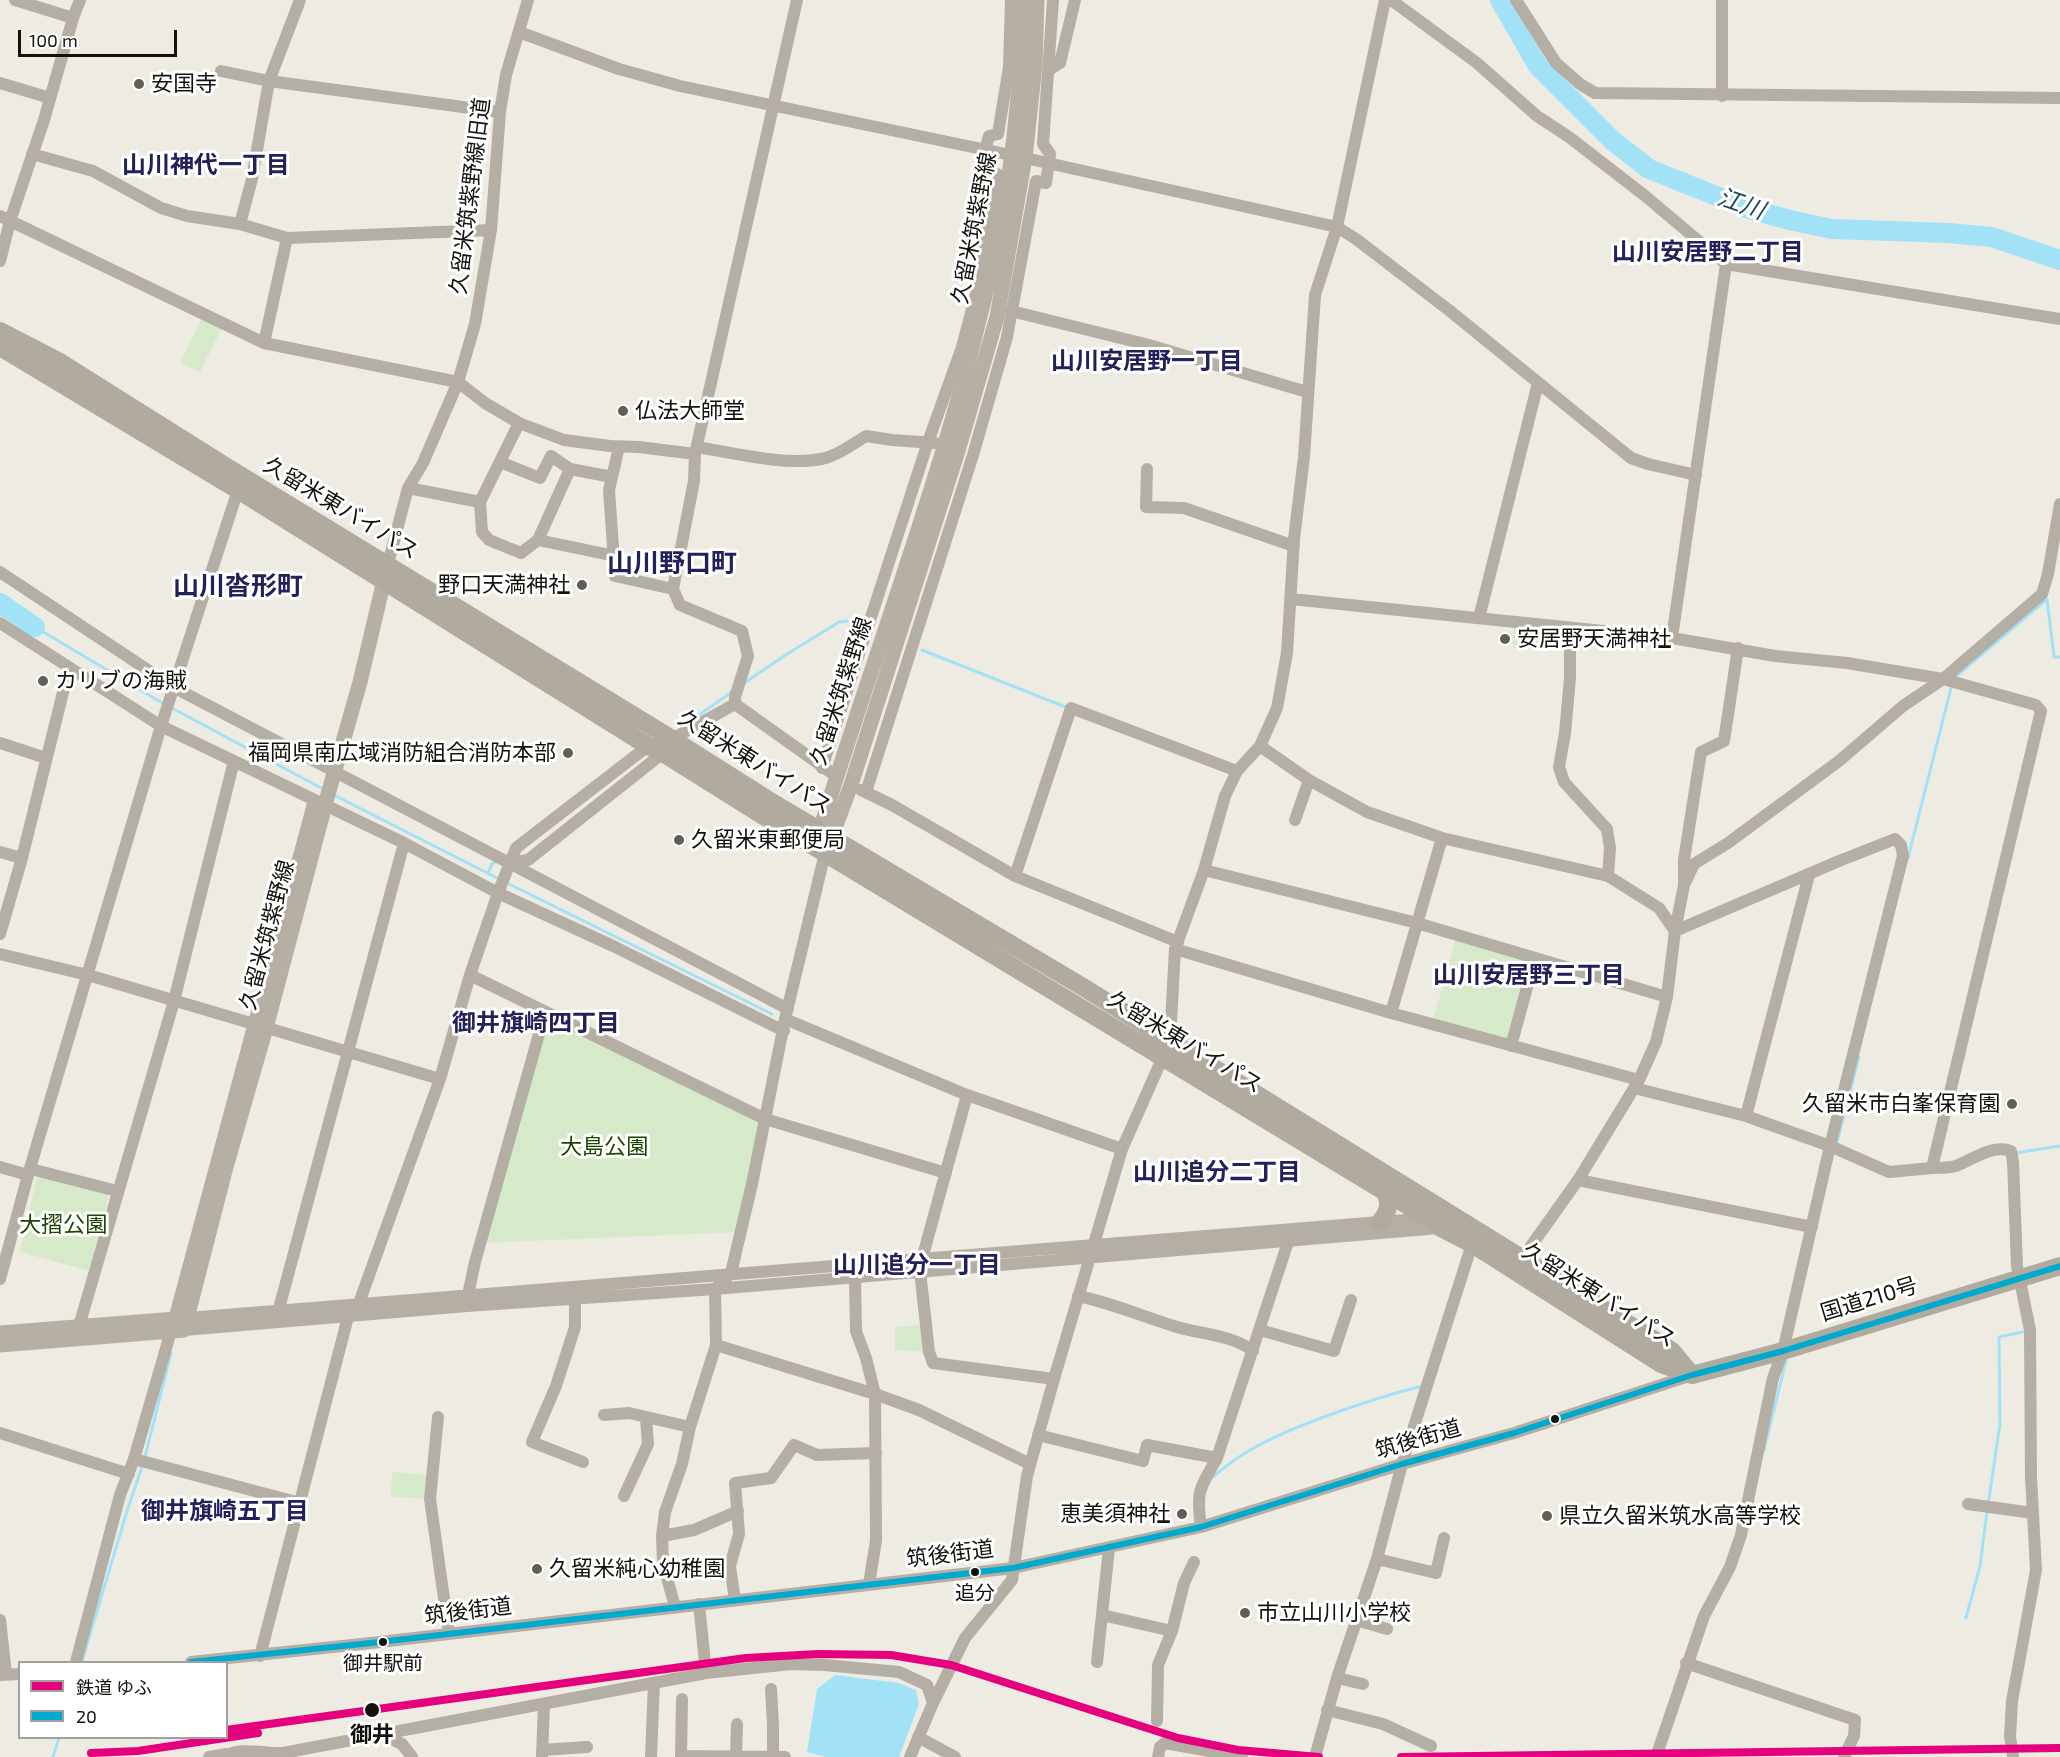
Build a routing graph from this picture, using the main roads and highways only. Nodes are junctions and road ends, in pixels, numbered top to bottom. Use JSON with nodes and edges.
{"nodes":[{"id":1,"x":1024,"y":0,"type":"edge"},
{"id":2,"x":1037,"y":0,"type":"edge"},
{"id":3,"x":1018,"y":156,"type":"junction"},
{"id":4,"x":0,"y":332,"type":"edge"},
{"id":5,"x":0,"y":347,"type":"edge"},
{"id":6,"x":958,"y":450,"type":"junction"},
{"id":7,"x":386,"y":572,"type":"junction"},
{"id":8,"x":661,"y":746,"type":"junction"},
{"id":9,"x":826,"y":840,"type":"junction"},
{"id":10,"x":1167,"y":1049,"type":"junction"},
{"id":11,"x":1385,"y":1192,"type":"junction"},
{"id":12,"x":1442,"y":1218,"type":"junction"},
{"id":13,"x":1380,"y":1222,"type":"road end"},
{"id":14,"x":1518,"y":1265,"type":"junction"},
{"id":15,"x":2060,"y":1266,"type":"edge"},
{"id":16,"x":179,"y":1324,"type":"junction"},
{"id":17,"x":0,"y":1333,"type":"edge"},
{"id":18,"x":0,"y":1345,"type":"edge"},
{"id":19,"x":1692,"y":1375,"type":"joint"}],
"edges":[{"from":1,"to":3,"type":"main road","name":"久留米筑紫野線"},
{"from":2,"to":3,"type":"main road","name":"久留米筑紫野線"},
{"from":3,"to":6,"type":"main road","name":"久留米筑紫野線"},
{"from":4,"to":7,"type":"highway","name":"久留米東バイパス"},
{"from":5,"to":7,"type":"highway","name":"久留米東バイパス"},
{"from":6,"to":9,"type":"main road","name":"久留米筑紫野線"},
{"from":6,"to":9,"type":"main road","name":"久留米筑紫野線"},
{"from":7,"to":8,"type":"highway","name":"久留米東バイパス"},
{"from":7,"to":8,"type":"highway","name":"久留米東バイパス"},
{"from":7,"to":16,"type":"main road","name":"久留米筑紫野線"},
{"from":8,"to":9,"type":"highway","name":"久留米東バイパス"},
{"from":9,"to":10,"type":"highway","name":"久留米東バイパス"},
{"from":10,"to":11,"type":"highway","name":"久留米東バイパス"},
{"from":10,"to":12,"type":"highway","name":"久留米東バイパス"},
{"from":11,"to":12,"type":"highway","name":"久留米東バイパス"},
{"from":11,"to":13,"type":"highway"},
{"from":12,"to":14,"type":"highway","name":"久留米東バイパス"},
{"from":12,"to":14,"type":"highway","name":"久留米東バイパス"},
{"from":14,"to":19,"type":"highway","name":"久留米東バイパス"},
{"from":15,"to":19,"type":"highway","name":"国道210号"},
{"from":16,"to":17,"type":"main road"},
{"from":16,"to":18,"type":"main road"}]}
